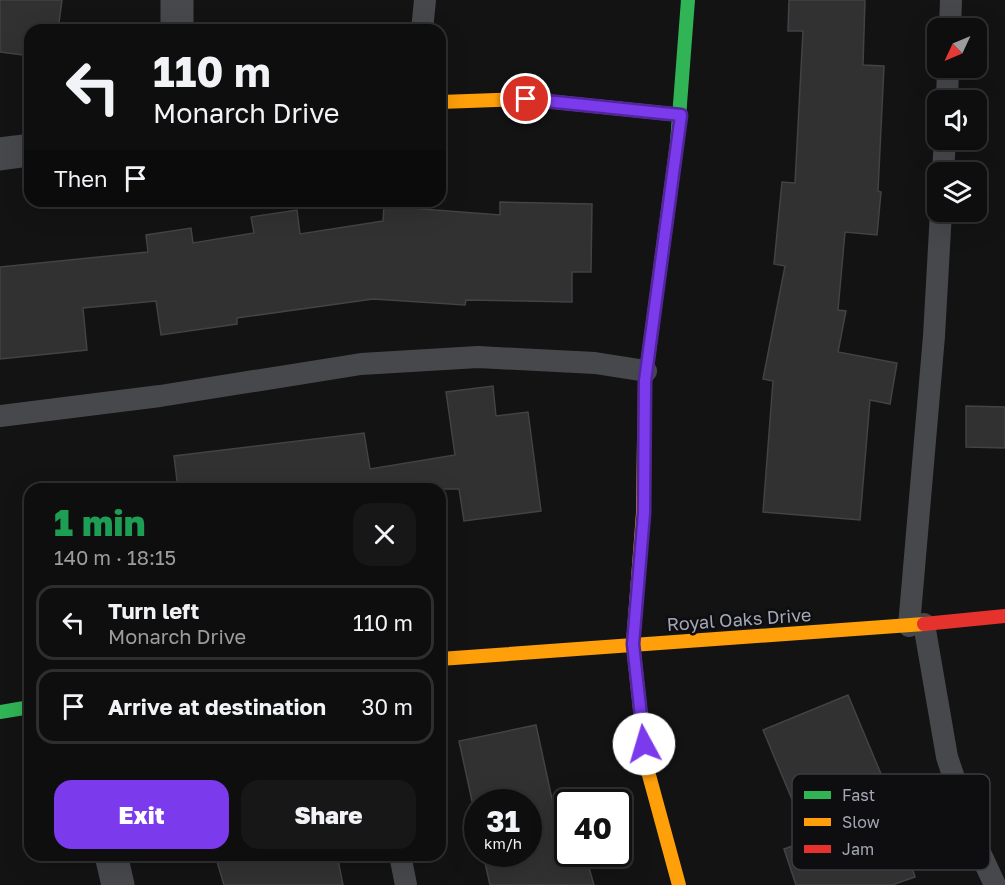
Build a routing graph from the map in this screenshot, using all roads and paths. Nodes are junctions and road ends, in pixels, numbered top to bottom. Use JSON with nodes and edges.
{"nodes":[{"id":1,"x":177,"y":0,"type":"edge"},
{"id":2,"x":425,"y":0,"type":"edge"},
{"id":3,"x":688,"y":0,"type":"edge"},
{"id":4,"x":951,"y":0,"type":"edge"},
{"id":5,"x":950,"y":18,"type":"edge"},
{"id":6,"x":177,"y":24,"type":"edge"},
{"id":7,"x":423,"y":24,"type":"edge"},
{"id":8,"x":446,"y":102,"type":"edge"},
{"id":9,"x":681,"y":115,"type":"junction"},
{"id":10,"x":24,"y":151,"type":"edge"},
{"id":11,"x":0,"y":154,"type":"edge"},
{"id":12,"x":940,"y":222,"type":"edge"},
{"id":13,"x":646,"y":371,"type":"junction"},
{"id":14,"x":0,"y":416,"type":"edge"},
{"id":15,"x":1005,"y":616,"type":"edge"},
{"id":16,"x":916,"y":625,"type":"junction"},
{"id":17,"x":633,"y":644,"type":"junction"},
{"id":18,"x":446,"y":659,"type":"edge"},
{"id":19,"x":24,"y":708,"type":"edge"},
{"id":20,"x":0,"y":712,"type":"edge"},
{"id":21,"x":953,"y":774,"type":"edge"},
{"id":22,"x":112,"y":861,"type":"edge"},
{"id":23,"x":401,"y":861,"type":"edge"},
{"id":24,"x":988,"y":870,"type":"edge"},
{"id":25,"x":118,"y":885,"type":"edge"},
{"id":26,"x":406,"y":885,"type":"edge"},
{"id":27,"x":679,"y":885,"type":"edge"},
{"id":28,"x":995,"y":885,"type":"edge"}],
"edges":[{"from":1,"to":6,"type":"street"},
{"from":2,"to":7,"type":"lane"},
{"from":3,"to":9,"type":"street"},
{"from":4,"to":5,"type":"lane"},
{"from":8,"to":9,"type":"street"},
{"from":9,"to":13,"type":"street"},
{"from":10,"to":11,"type":"street"},
{"from":12,"to":16,"type":"lane"},
{"from":13,"to":14,"type":"lane"},
{"from":13,"to":17,"type":"street"},
{"from":15,"to":16,"type":"street","name":"Royal Oaks Drive"},
{"from":16,"to":17,"type":"street","name":"Royal Oaks Drive"},
{"from":16,"to":21,"type":"lane"},
{"from":17,"to":18,"type":"street","name":"Royal Oaks Drive"},
{"from":17,"to":27,"type":"street"},
{"from":19,"to":20,"type":"street"},
{"from":22,"to":25,"type":"street"},
{"from":23,"to":26,"type":"lane"},
{"from":24,"to":28,"type":"lane"}]}
